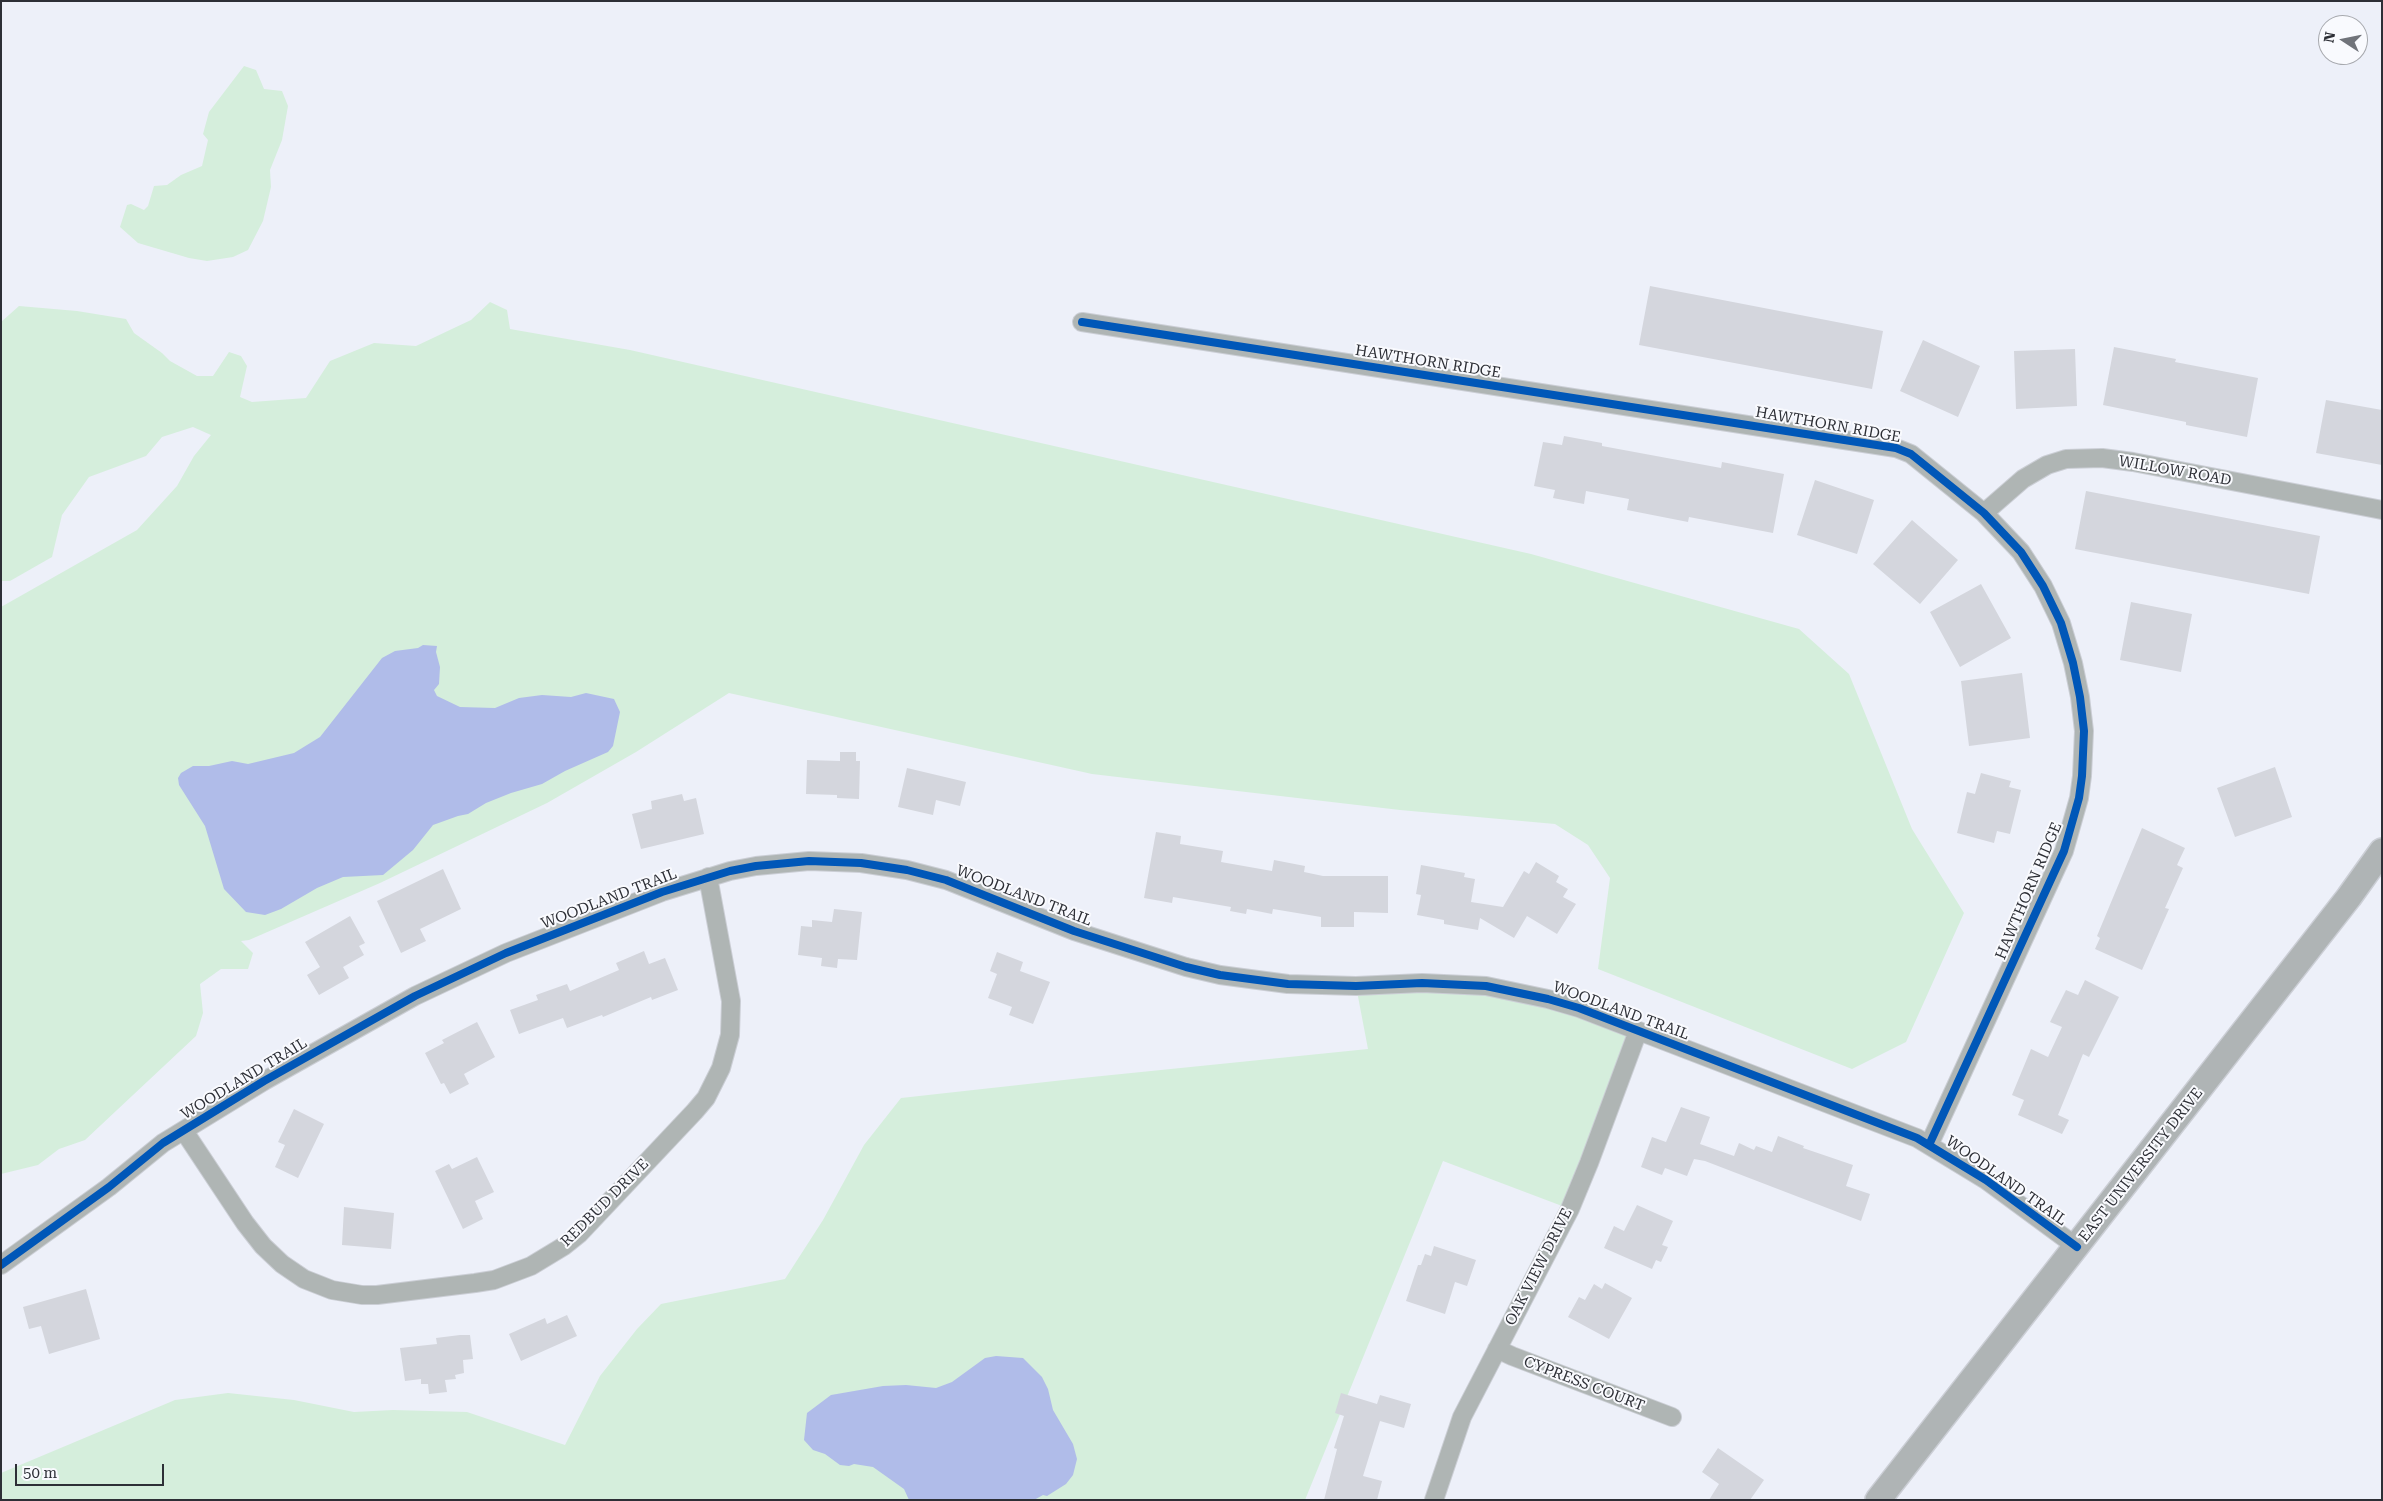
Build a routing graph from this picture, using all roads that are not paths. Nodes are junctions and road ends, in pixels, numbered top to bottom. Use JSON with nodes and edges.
{"nodes":[{"id":1,"x":1082,"y":322,"type":"dead end"},
{"id":2,"x":2382,"y":510,"type":"edge"},
{"id":3,"x":1984,"y":513,"type":"junction"},
{"id":4,"x":2382,"y":851,"type":"edge"},
{"id":5,"x":708,"y":877,"type":"junction"},
{"id":6,"x":1638,"y":1031,"type":"junction"},
{"id":7,"x":184,"y":1131,"type":"junction"},
{"id":8,"x":1929,"y":1145,"type":"junction"},
{"id":9,"x":2077,"y":1247,"type":"junction"},
{"id":10,"x":1,"y":1265,"type":"edge"},
{"id":11,"x":1497,"y":1349,"type":"junction"},
{"id":12,"x":1672,"y":1418,"type":"dead end"},
{"id":13,"x":1434,"y":1500,"type":"edge"},
{"id":14,"x":1878,"y":1500,"type":"edge"}],
"edges":[{"from":1,"to":3,"type":"street","name":"HAWTHORN RIDGE"},
{"from":2,"to":3,"type":"street","name":"WILLOW ROAD"},
{"from":3,"to":8,"type":"street","name":"HAWTHORN RIDGE"},
{"from":4,"to":9,"type":"main road","name":"EAST UNIVERSITY DRIVE"},
{"from":5,"to":6,"type":"street","name":"WOODLAND TRAIL"},
{"from":5,"to":7,"type":"street","name":"WOODLAND TRAIL"},
{"from":5,"to":7,"type":"street","name":"REDBUD DRIVE"},
{"from":6,"to":8,"type":"street","name":"WOODLAND TRAIL"},
{"from":6,"to":11,"type":"street","name":"OAK VIEW DRIVE"},
{"from":7,"to":10,"type":"street","name":"WOODLAND TRAIL"},
{"from":8,"to":9,"type":"street","name":"WOODLAND TRAIL"},
{"from":9,"to":14,"type":"main road","name":"EAST UNIVERSITY DRIVE"},
{"from":11,"to":12,"type":"street","name":"CYPRESS COURT"},
{"from":11,"to":13,"type":"street","name":"OAK VIEW DRIVE"}]}
